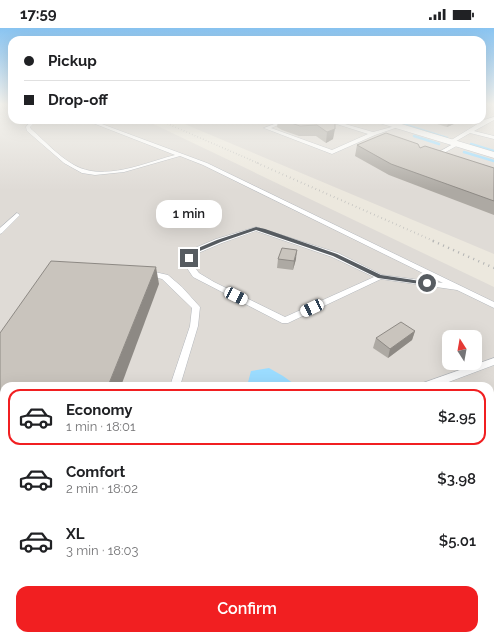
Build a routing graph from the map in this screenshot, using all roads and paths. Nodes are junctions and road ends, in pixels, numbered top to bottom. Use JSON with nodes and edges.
{"nodes":[{"id":1,"x":32,"y":133,"type":"edge"},
{"id":2,"x":120,"y":133,"type":"edge"},
{"id":3,"x":279,"y":133,"type":"edge"},
{"id":4,"x":368,"y":133,"type":"edge"},
{"id":5,"x":378,"y":133,"type":"edge"},
{"id":6,"x":420,"y":133,"type":"edge"},
{"id":7,"x":468,"y":133,"type":"edge"},
{"id":8,"x":475,"y":133,"type":"edge"},
{"id":9,"x":373,"y":134,"type":"junction"},
{"id":10,"x":494,"y":138,"type":"edge"},
{"id":11,"x":454,"y":143,"type":"junction"},
{"id":12,"x":179,"y":155,"type":"junction"},
{"id":13,"x":494,"y":155,"type":"edge"},
{"id":14,"x":454,"y":157,"type":"edge"},
{"id":15,"x":17,"y":215,"type":"dead end"},
{"id":16,"x":0,"y":232,"type":"edge"},
{"id":17,"x":135,"y":269,"type":"edge"},
{"id":18,"x":380,"y":277,"type":"junction"},
{"id":19,"x":458,"y":288,"type":"junction"},
{"id":20,"x":494,"y":305,"type":"edge"},
{"id":21,"x":494,"y":361,"type":"edge"},
{"id":22,"x":176,"y":382,"type":"edge"},
{"id":23,"x":439,"y":382,"type":"edge"}],
"edges":[{"from":1,"to":12,"type":"lane"},
{"from":2,"to":12,"type":"lane"},
{"from":3,"to":9,"type":"lane"},
{"from":4,"to":9,"type":"lane"},
{"from":5,"to":9,"type":"lane"},
{"from":6,"to":11,"type":"street"},
{"from":7,"to":11,"type":"lane"},
{"from":8,"to":10,"type":"lane"},
{"from":11,"to":13,"type":"street"},
{"from":11,"to":14,"type":"lane"},
{"from":12,"to":19,"type":"lane"},
{"from":15,"to":16,"type":"lane"},
{"from":17,"to":22,"type":"lane"},
{"from":18,"to":18,"type":"lane"},
{"from":18,"to":19,"type":"lane"},
{"from":19,"to":20,"type":"lane"},
{"from":21,"to":23,"type":"lane"}]}
